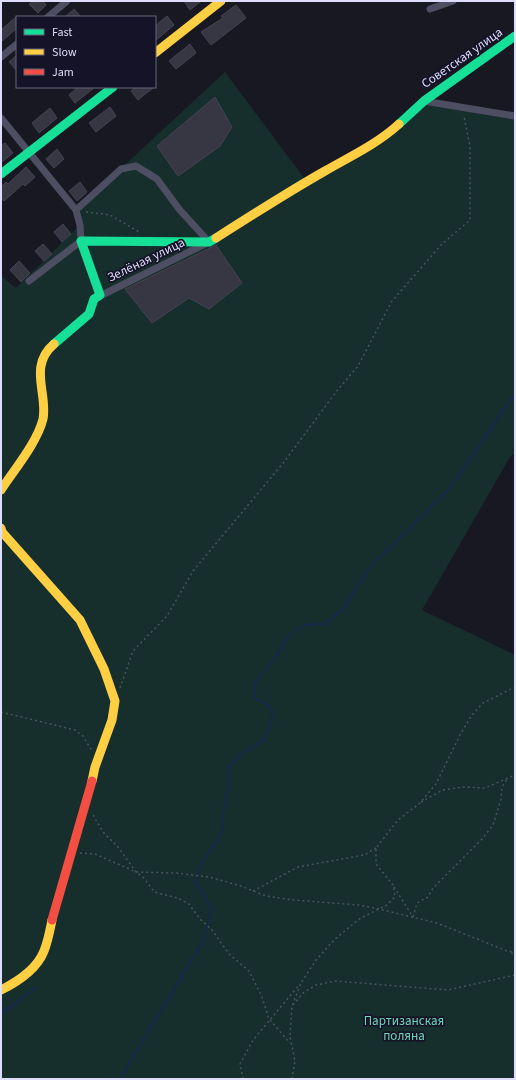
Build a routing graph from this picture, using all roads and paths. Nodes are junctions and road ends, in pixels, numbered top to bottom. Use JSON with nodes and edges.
{"nodes":[{"id":1,"x":66,"y":1,"type":"edge"},
{"id":2,"x":221,"y":1,"type":"edge"},
{"id":3,"x":453,"y":1,"type":"edge"},
{"id":4,"x":430,"y":9,"type":"dead end"},
{"id":5,"x":49,"y":16,"type":"edge"},
{"id":6,"x":515,"y":36,"type":"edge"},
{"id":7,"x":16,"y":45,"type":"edge"},
{"id":8,"x":156,"y":52,"type":"edge"},
{"id":9,"x":1,"y":57,"type":"edge"},
{"id":10,"x":112,"y":88,"type":"edge"},
{"id":11,"x":424,"y":101,"type":"junction"},
{"id":12,"x":462,"y":108,"type":"junction"},
{"id":13,"x":515,"y":116,"type":"edge"},
{"id":14,"x":1,"y":118,"type":"edge"},
{"id":15,"x":29,"y":154,"type":"junction"},
{"id":16,"x":1,"y":174,"type":"edge"},
{"id":17,"x":76,"y":210,"type":"junction"},
{"id":18,"x":143,"y":234,"type":"dead end"},
{"id":19,"x":81,"y":240,"type":"junction"},
{"id":20,"x":209,"y":242,"type":"junction"},
{"id":21,"x":29,"y":282,"type":"dead end"},
{"id":22,"x":94,"y":299,"type":"junction"},
{"id":23,"x":1,"y":490,"type":"edge"},
{"id":24,"x":1,"y":528,"type":"edge"},
{"id":25,"x":515,"y":687,"type":"edge"},
{"id":26,"x":115,"y":701,"type":"junction"},
{"id":27,"x":1,"y":712,"type":"edge"},
{"id":28,"x":92,"y":752,"type":"dead end"},
{"id":29,"x":515,"y":775,"type":"edge"},
{"id":30,"x":507,"y":779,"type":"junction"},
{"id":31,"x":420,"y":803,"type":"junction"},
{"id":32,"x":92,"y":809,"type":"dead end"},
{"id":33,"x":376,"y":848,"type":"junction"},
{"id":34,"x":72,"y":853,"type":"junction"},
{"id":35,"x":136,"y":872,"type":"junction"},
{"id":36,"x":393,"y":885,"type":"junction"},
{"id":37,"x":253,"y":891,"type":"junction"},
{"id":38,"x":379,"y":909,"type":"junction"},
{"id":39,"x":413,"y":917,"type":"junction"},
{"id":40,"x":515,"y":953,"type":"edge"},
{"id":41,"x":515,"y":975,"type":"edge"},
{"id":42,"x":301,"y":983,"type":"junction"},
{"id":43,"x":1,"y":990,"type":"edge"},
{"id":44,"x":292,"y":1006,"type":"junction"},
{"id":45,"x":269,"y":1019,"type":"junction"},
{"id":46,"x":291,"y":1045,"type":"junction"},
{"id":47,"x":243,"y":1079,"type":"edge"},
{"id":48,"x":292,"y":1079,"type":"edge"}],
"edges":[{"from":1,"to":5,"type":"street"},
{"from":2,"to":8,"type":"street"},
{"from":3,"to":4,"type":"street"},
{"from":6,"to":11,"type":"street","name":"Советская улица"},
{"from":7,"to":9,"type":"street"},
{"from":10,"to":15,"type":"street"},
{"from":11,"to":12,"type":"street"},
{"from":11,"to":20,"type":"street","name":"Советская улица"},
{"from":12,"to":13,"type":"street"},
{"from":12,"to":26,"type":"path"},
{"from":14,"to":15,"type":"street"},
{"from":15,"to":16,"type":"street"},
{"from":15,"to":17,"type":"street"},
{"from":17,"to":18,"type":"path"},
{"from":17,"to":19,"type":"street"},
{"from":17,"to":20,"type":"street"},
{"from":19,"to":20,"type":"street"},
{"from":19,"to":21,"type":"street"},
{"from":19,"to":22,"type":"street"},
{"from":20,"to":22,"type":"street","name":"Зелёная улица"},
{"from":22,"to":23,"type":"street"},
{"from":24,"to":26,"type":"street"},
{"from":25,"to":31,"type":"path"},
{"from":26,"to":34,"type":"street"},
{"from":27,"to":28,"type":"path"},
{"from":29,"to":30,"type":"path"},
{"from":30,"to":31,"type":"path"},
{"from":30,"to":39,"type":"path"},
{"from":31,"to":33,"type":"path"},
{"from":32,"to":35,"type":"path"},
{"from":33,"to":36,"type":"path"},
{"from":33,"to":37,"type":"path"},
{"from":34,"to":35,"type":"path"},
{"from":34,"to":43,"type":"street"},
{"from":35,"to":37,"type":"path"},
{"from":35,"to":45,"type":"path"},
{"from":36,"to":38,"type":"path"},
{"from":36,"to":39,"type":"path"},
{"from":37,"to":38,"type":"path"},
{"from":38,"to":39,"type":"path"},
{"from":38,"to":42,"type":"path"},
{"from":39,"to":40,"type":"path"},
{"from":41,"to":44,"type":"path"},
{"from":42,"to":44,"type":"path"},
{"from":42,"to":45,"type":"path"},
{"from":44,"to":46,"type":"path"},
{"from":45,"to":46,"type":"path"},
{"from":45,"to":47,"type":"path"},
{"from":46,"to":48,"type":"path"}]}
